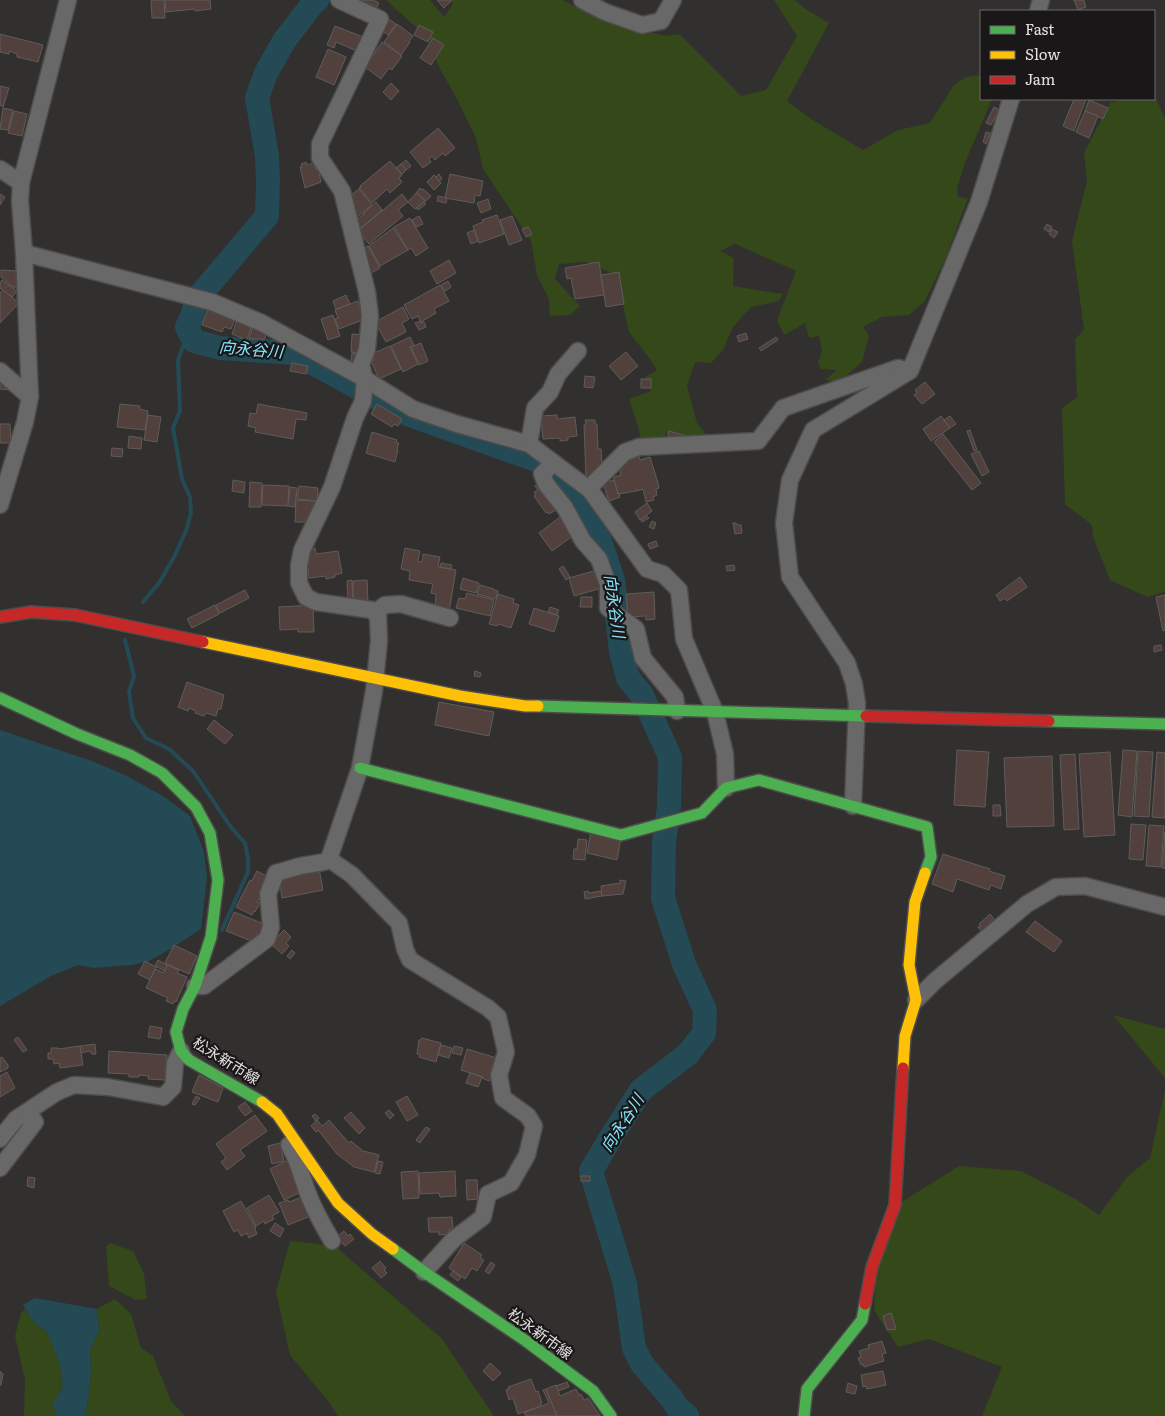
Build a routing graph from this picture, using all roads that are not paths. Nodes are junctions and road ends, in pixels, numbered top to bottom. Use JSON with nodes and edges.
{"nodes":[{"id":1,"x":68,"y":0,"type":"edge"},
{"id":2,"x":339,"y":0,"type":"edge"},
{"id":3,"x":582,"y":0,"type":"edge"},
{"id":4,"x":673,"y":0,"type":"edge"},
{"id":5,"x":1011,"y":100,"type":"edge"},
{"id":6,"x":0,"y":169,"type":"edge"},
{"id":7,"x":21,"y":182,"type":"junction"},
{"id":8,"x":24,"y":253,"type":"junction"},
{"id":9,"x":578,"y":351,"type":"dead end"},
{"id":10,"x":0,"y":371,"type":"edge"},
{"id":11,"x":910,"y":371,"type":"junction"},
{"id":12,"x":365,"y":379,"type":"junction"},
{"id":13,"x":30,"y":397,"type":"junction"},
{"id":14,"x":529,"y":444,"type":"junction"},
{"id":15,"x":554,"y":463,"type":"junction"},
{"id":16,"x":590,"y":490,"type":"junction"},
{"id":17,"x":0,"y":506,"type":"edge"},
{"id":18,"x":375,"y":613,"type":"junction"},
{"id":19,"x":0,"y":617,"type":"edge"},
{"id":20,"x":450,"y":618,"type":"dead end"},
{"id":21,"x":376,"y":678,"type":"junction"},
{"id":22,"x":0,"y":698,"type":"edge"},
{"id":23,"x":675,"y":711,"type":"junction"},
{"id":24,"x":715,"y":712,"type":"junction"},
{"id":25,"x":856,"y":717,"type":"junction"},
{"id":26,"x":1165,"y":724,"type":"edge"},
{"id":27,"x":360,"y":768,"type":"junction"},
{"id":28,"x":726,"y":788,"type":"junction"},
{"id":29,"x":853,"y":806,"type":"junction"},
{"id":30,"x":328,"y":859,"type":"junction"},
{"id":31,"x":1165,"y":906,"type":"edge"},
{"id":32,"x":195,"y":986,"type":"junction"},
{"id":33,"x":916,"y":1000,"type":"junction"},
{"id":34,"x":181,"y":1051,"type":"junction"},
{"id":35,"x":264,"y":1103,"type":"junction"},
{"id":36,"x":28,"y":1112,"type":"junction"},
{"id":37,"x":0,"y":1139,"type":"edge"},
{"id":38,"x":0,"y":1168,"type":"edge"},
{"id":39,"x":332,"y":1241,"type":"dead end"},
{"id":40,"x":424,"y":1272,"type":"junction"},
{"id":41,"x":610,"y":1416,"type":"edge"},
{"id":42,"x":804,"y":1416,"type":"edge"}],
"edges":[{"from":1,"to":7,"type":"street"},
{"from":2,"to":12,"type":"street"},
{"from":3,"to":4,"type":"street"},
{"from":5,"to":11,"type":"street"},
{"from":6,"to":7,"type":"street"},
{"from":7,"to":8,"type":"street"},
{"from":8,"to":12,"type":"street"},
{"from":8,"to":13,"type":"street"},
{"from":9,"to":14,"type":"street"},
{"from":10,"to":13,"type":"street"},
{"from":11,"to":16,"type":"street"},
{"from":11,"to":25,"type":"street"},
{"from":12,"to":14,"type":"street"},
{"from":12,"to":18,"type":"street"},
{"from":13,"to":17,"type":"street"},
{"from":14,"to":15,"type":"street"},
{"from":15,"to":16,"type":"street"},
{"from":15,"to":23,"type":"street"},
{"from":16,"to":24,"type":"street"},
{"from":18,"to":20,"type":"street"},
{"from":18,"to":21,"type":"street"},
{"from":19,"to":21,"type":"street"},
{"from":21,"to":23,"type":"street"},
{"from":21,"to":27,"type":"street"},
{"from":22,"to":32,"type":"street","name":"松永新市線"},
{"from":23,"to":24,"type":"street"},
{"from":24,"to":25,"type":"street"},
{"from":24,"to":28,"type":"street"},
{"from":25,"to":26,"type":"street"},
{"from":25,"to":29,"type":"street"},
{"from":27,"to":28,"type":"street"},
{"from":27,"to":30,"type":"street"},
{"from":28,"to":29,"type":"street"},
{"from":29,"to":33,"type":"street"},
{"from":30,"to":32,"type":"street"},
{"from":30,"to":40,"type":"street"},
{"from":31,"to":33,"type":"street"},
{"from":32,"to":34,"type":"street","name":"松永新市線"},
{"from":33,"to":42,"type":"street"},
{"from":34,"to":35,"type":"street","name":"松永新市線"},
{"from":34,"to":36,"type":"street"},
{"from":35,"to":39,"type":"street"},
{"from":35,"to":40,"type":"street","name":"松永新市線"},
{"from":36,"to":37,"type":"street"},
{"from":36,"to":38,"type":"street"},
{"from":40,"to":41,"type":"street","name":"松永新市線"}]}
